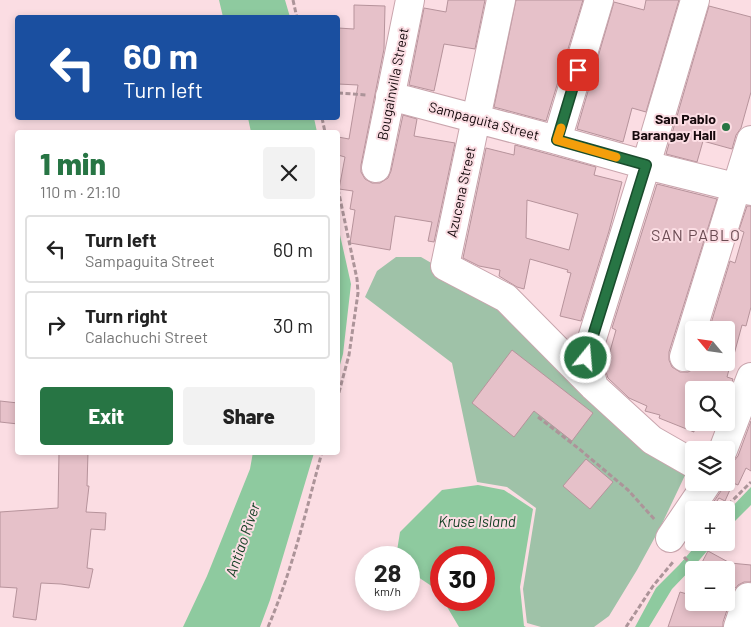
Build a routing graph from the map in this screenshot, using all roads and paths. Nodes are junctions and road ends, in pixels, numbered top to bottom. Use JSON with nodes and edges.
{"nodes":[{"id":1,"x":293,"y":0,"type":"edge"},
{"id":2,"x":410,"y":0,"type":"edge"},
{"id":3,"x":501,"y":0,"type":"edge"},
{"id":4,"x":599,"y":0,"type":"edge"},
{"id":5,"x":695,"y":0,"type":"edge"},
{"id":6,"x":296,"y":15,"type":"edge"},
{"id":7,"x":340,"y":93,"type":"edge"},
{"id":8,"x":390,"y":96,"type":"junction"},
{"id":9,"x":476,"y":119,"type":"junction"},
{"id":10,"x":557,"y":140,"type":"junction"},
{"id":11,"x":751,"y":140,"type":"edge"},
{"id":12,"x":646,"y":165,"type":"junction"},
{"id":13,"x":376,"y":168,"type":"dead end"},
{"id":14,"x":744,"y":189,"type":"edge"},
{"id":15,"x":340,"y":199,"type":"edge"},
{"id":16,"x":684,"y":357,"type":"dead end"},
{"id":17,"x":751,"y":377,"type":"edge"},
{"id":18,"x":594,"y":387,"type":"junction"},
{"id":19,"x":340,"y":389,"type":"edge"},
{"id":20,"x":538,"y":417,"type":"dead end"},
{"id":21,"x":726,"y":441,"type":"edge"},
{"id":22,"x":321,"y":455,"type":"edge"},
{"id":23,"x":685,"y":459,"type":"edge"},
{"id":24,"x":751,"y":482,"type":"edge"},
{"id":25,"x":704,"y":491,"type":"edge"},
{"id":26,"x":733,"y":501,"type":"edge"},
{"id":27,"x":676,"y":551,"type":"junction"},
{"id":28,"x":687,"y":561,"type":"edge"},
{"id":29,"x":749,"y":597,"type":"edge"},
{"id":30,"x":268,"y":627,"type":"edge"},
{"id":31,"x":626,"y":627,"type":"edge"},
{"id":32,"x":738,"y":627,"type":"edge"}],
"edges":[{"from":1,"to":6,"type":"path"},
{"from":2,"to":8,"type":"street","name":"Bougainvilla Street"},
{"from":3,"to":9,"type":"street","name":"Azucena Street"},
{"from":4,"to":10,"type":"street"},
{"from":5,"to":12,"type":"street"},
{"from":7,"to":8,"type":"path"},
{"from":8,"to":9,"type":"street","name":"Sampaguita Street"},
{"from":8,"to":13,"type":"street","name":"Bougainvilla Street"},
{"from":9,"to":10,"type":"street","name":"Sampaguita Street"},
{"from":9,"to":18,"type":"street","name":"Azucena Street"},
{"from":10,"to":12,"type":"street","name":"Sampaguita Street"},
{"from":11,"to":14,"type":"street"},
{"from":12,"to":14,"type":"street","name":"Sampaguita Street"},
{"from":12,"to":18,"type":"street"},
{"from":14,"to":16,"type":"street"},
{"from":15,"to":19,"type":"path"},
{"from":17,"to":21,"type":"street"},
{"from":18,"to":23,"type":"street"},
{"from":20,"to":27,"type":"path"},
{"from":22,"to":30,"type":"path"},
{"from":24,"to":26,"type":"path"},
{"from":25,"to":27,"type":"street"},
{"from":27,"to":28,"type":"path"},
{"from":27,"to":31,"type":"path"},
{"from":29,"to":32,"type":"street"}]}
